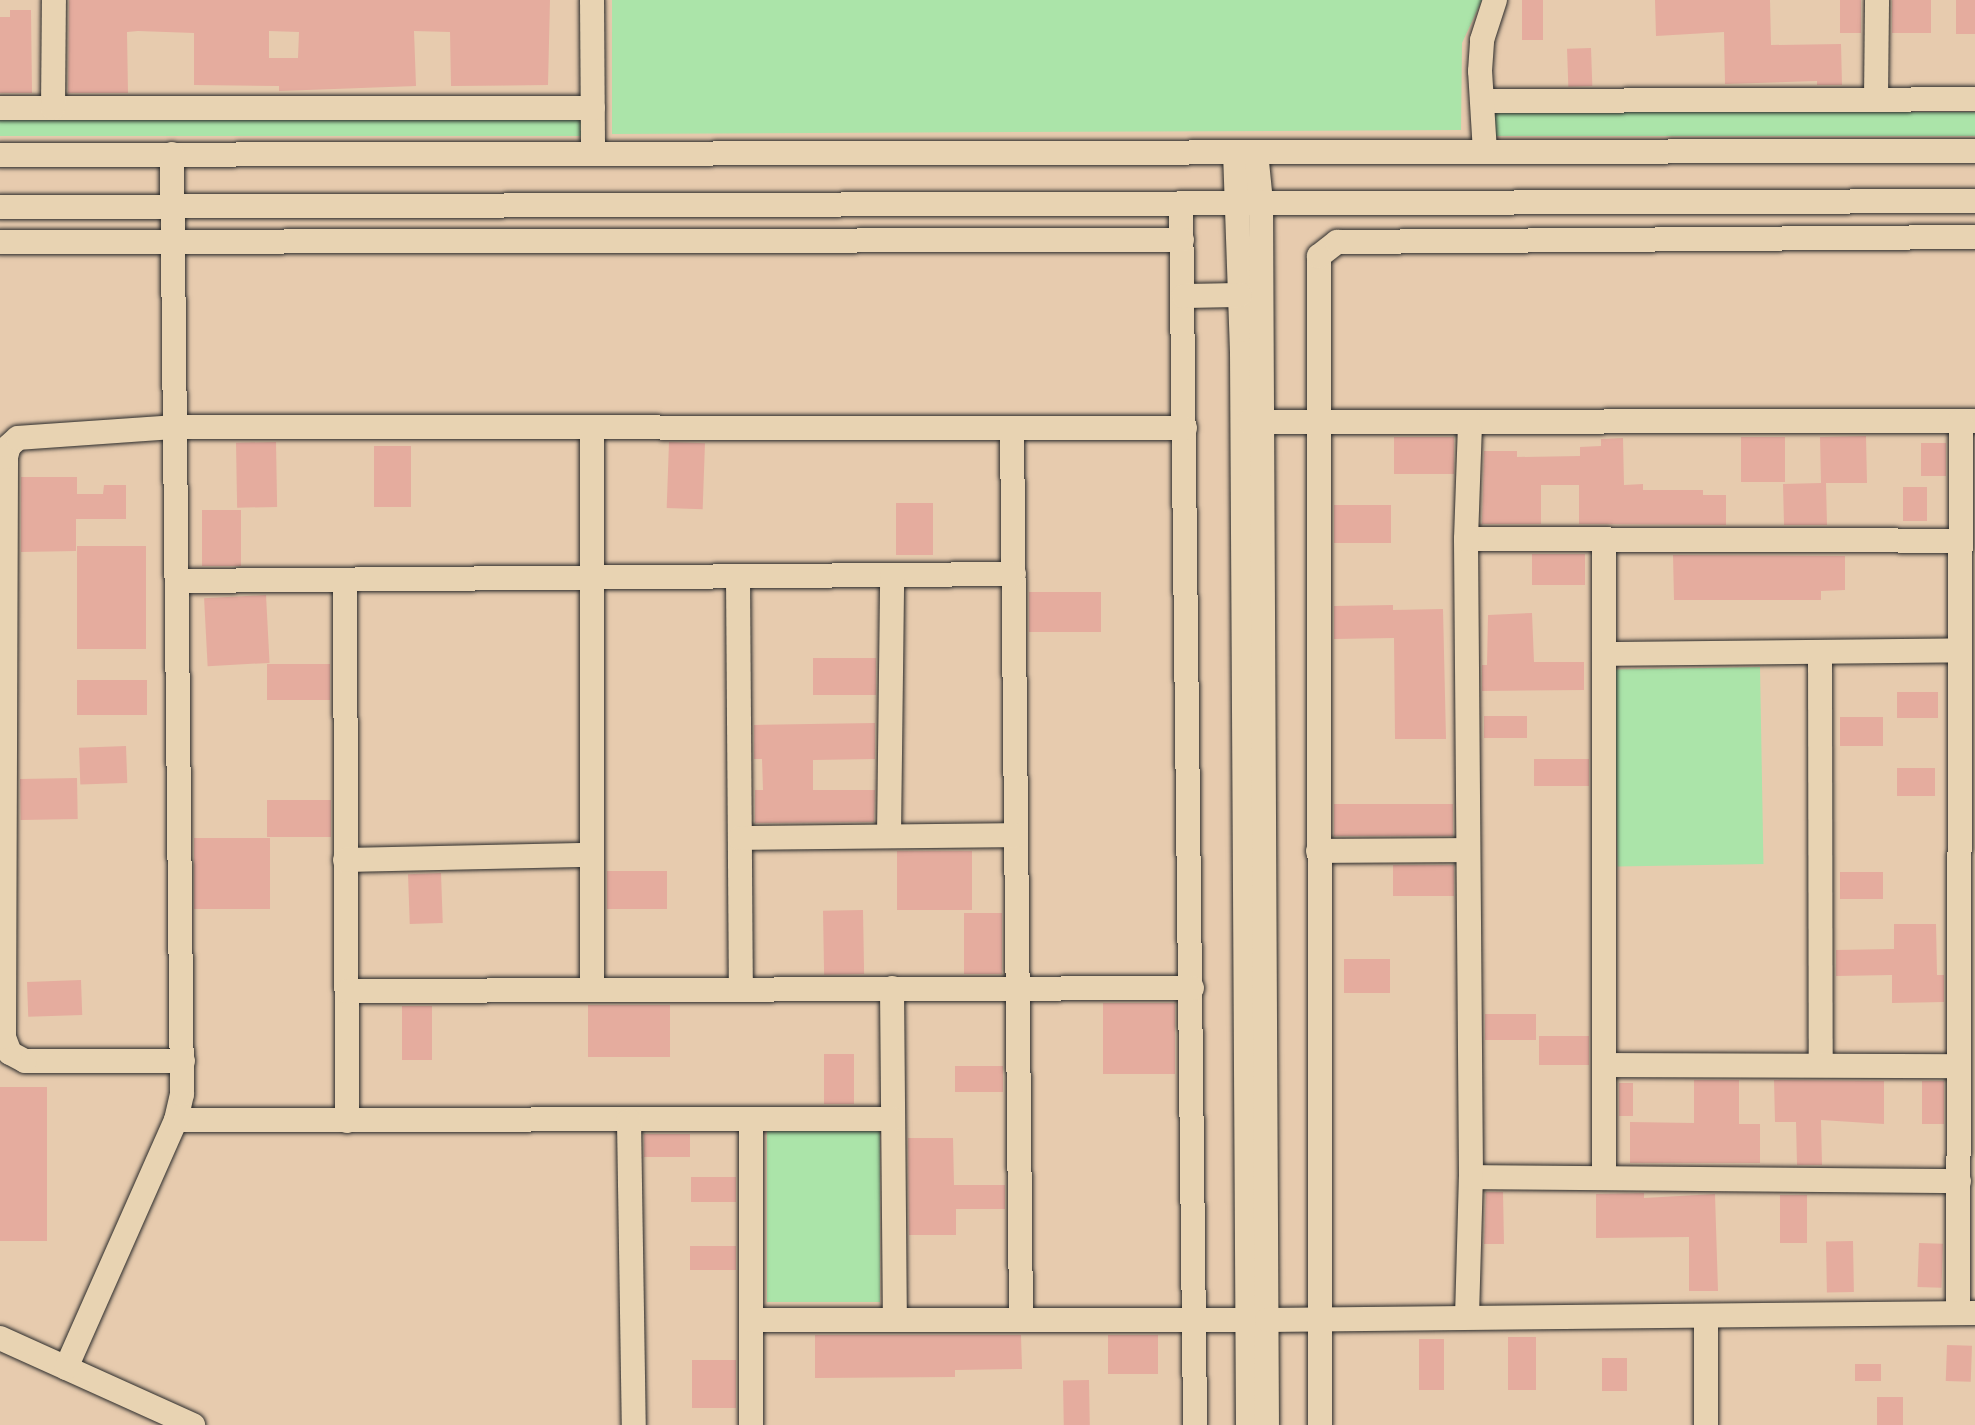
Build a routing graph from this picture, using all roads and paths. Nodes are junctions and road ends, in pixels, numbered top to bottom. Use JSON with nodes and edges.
{"nodes":[{"id":1,"x":54,"y":0,"type":"edge"},
{"id":2,"x":592,"y":0,"type":"edge"},
{"id":3,"x":1495,"y":0,"type":"edge"},
{"id":4,"x":1877,"y":0,"type":"edge"},
{"id":5,"x":1876,"y":99,"type":"junction"},
{"id":6,"x":1975,"y":99,"type":"edge"},
{"id":7,"x":1484,"y":101,"type":"junction"},
{"id":8,"x":0,"y":108,"type":"edge"},
{"id":9,"x":53,"y":108,"type":"junction"},
{"id":10,"x":593,"y":108,"type":"junction"},
{"id":11,"x":1975,"y":151,"type":"edge"},
{"id":12,"x":1245,"y":152,"type":"junction"},
{"id":13,"x":1485,"y":152,"type":"junction"},
{"id":14,"x":593,"y":153,"type":"junction"},
{"id":15,"x":172,"y":154,"type":"junction"},
{"id":16,"x":0,"y":155,"type":"edge"},
{"id":17,"x":1975,"y":201,"type":"edge"},
{"id":18,"x":1250,"y":202,"type":"junction"},
{"id":19,"x":1181,"y":203,"type":"junction"},
{"id":20,"x":0,"y":207,"type":"edge"},
{"id":21,"x":173,"y":207,"type":"junction"},
{"id":22,"x":1975,"y":237,"type":"edge"},
{"id":23,"x":1182,"y":240,"type":"junction"},
{"id":24,"x":174,"y":241,"type":"junction"},
{"id":25,"x":0,"y":242,"type":"edge"},
{"id":26,"x":1240,"y":295,"type":"junction"},
{"id":27,"x":1184,"y":296,"type":"junction"},
{"id":28,"x":1968,"y":421,"type":"edge"},
{"id":29,"x":1252,"y":422,"type":"junction"},
{"id":30,"x":1317,"y":422,"type":"junction"},
{"id":31,"x":1470,"y":422,"type":"junction"},
{"id":32,"x":176,"y":427,"type":"junction"},
{"id":33,"x":1185,"y":428,"type":"junction"},
{"id":34,"x":1012,"y":429,"type":"junction"},
{"id":35,"x":592,"y":430,"type":"junction"},
{"id":36,"x":1466,"y":539,"type":"junction"},
{"id":37,"x":1604,"y":540,"type":"junction"},
{"id":38,"x":1960,"y":541,"type":"junction"},
{"id":39,"x":1014,"y":574,"type":"junction"},
{"id":40,"x":892,"y":575,"type":"junction"},
{"id":41,"x":738,"y":577,"type":"junction"},
{"id":42,"x":592,"y":578,"type":"junction"},
{"id":43,"x":345,"y":580,"type":"junction"},
{"id":44,"x":177,"y":581,"type":"junction"},
{"id":45,"x":1960,"y":650,"type":"junction"},
{"id":46,"x":1820,"y":653,"type":"junction"},
{"id":47,"x":1604,"y":654,"type":"junction"},
{"id":48,"x":1016,"y":835,"type":"junction"},
{"id":49,"x":889,"y":836,"type":"junction"},
{"id":50,"x":740,"y":838,"type":"junction"},
{"id":51,"x":1466,"y":850,"type":"junction"},
{"id":52,"x":1318,"y":851,"type":"junction"},
{"id":53,"x":592,"y":855,"type":"junction"},
{"id":54,"x":345,"y":860,"type":"junction"},
{"id":55,"x":1967,"y":860,"type":"edge"},
{"id":56,"x":741,"y":987,"type":"junction"},
{"id":57,"x":892,"y":988,"type":"junction"},
{"id":58,"x":1192,"y":988,"type":"junction"},
{"id":59,"x":592,"y":989,"type":"junction"},
{"id":60,"x":1016,"y":990,"type":"junction"},
{"id":61,"x":347,"y":991,"type":"junction"},
{"id":62,"x":183,"y":1061,"type":"junction"},
{"id":63,"x":1821,"y":1064,"type":"junction"},
{"id":64,"x":1604,"y":1065,"type":"junction"},
{"id":65,"x":1959,"y":1066,"type":"junction"},
{"id":66,"x":892,"y":1119,"type":"junction"},
{"id":67,"x":176,"y":1120,"type":"junction"},
{"id":68,"x":347,"y":1121,"type":"junction"},
{"id":69,"x":629,"y":1121,"type":"junction"},
{"id":70,"x":751,"y":1121,"type":"junction"},
{"id":71,"x":1471,"y":1177,"type":"junction"},
{"id":72,"x":1604,"y":1178,"type":"junction"},
{"id":73,"x":1959,"y":1181,"type":"junction"},
{"id":74,"x":1966,"y":1313,"type":"edge"},
{"id":75,"x":1706,"y":1316,"type":"junction"},
{"id":76,"x":1467,"y":1317,"type":"junction"},
{"id":77,"x":1320,"y":1318,"type":"junction"},
{"id":78,"x":895,"y":1319,"type":"junction"},
{"id":79,"x":752,"y":1320,"type":"junction"},
{"id":80,"x":1021,"y":1320,"type":"junction"},
{"id":81,"x":1196,"y":1320,"type":"junction"},
{"id":82,"x":1257,"y":1320,"type":"junction"},
{"id":83,"x":0,"y":1338,"type":"edge"},
{"id":84,"x":66,"y":1368,"type":"junction"},
{"id":85,"x":193,"y":1425,"type":"edge"},
{"id":86,"x":634,"y":1425,"type":"edge"},
{"id":87,"x":751,"y":1425,"type":"edge"},
{"id":88,"x":1195,"y":1425,"type":"edge"},
{"id":89,"x":1248,"y":1425,"type":"edge"},
{"id":90,"x":1267,"y":1425,"type":"edge"},
{"id":91,"x":1320,"y":1425,"type":"edge"},
{"id":92,"x":1706,"y":1425,"type":"edge"}],
"edges":[{"from":1,"to":9,"type":"street"},
{"from":2,"to":10,"type":"street"},
{"from":3,"to":7,"type":"street"},
{"from":4,"to":5,"type":"street"},
{"from":5,"to":6,"type":"street"},
{"from":5,"to":7,"type":"street"},
{"from":7,"to":13,"type":"street"},
{"from":8,"to":9,"type":"street"},
{"from":9,"to":10,"type":"street"},
{"from":10,"to":14,"type":"street"},
{"from":11,"to":13,"type":"street"},
{"from":12,"to":13,"type":"street"},
{"from":12,"to":14,"type":"street"},
{"from":12,"to":18,"type":"street"},
{"from":14,"to":15,"type":"street"},
{"from":15,"to":16,"type":"street"},
{"from":15,"to":21,"type":"street"},
{"from":17,"to":18,"type":"street"},
{"from":18,"to":19,"type":"street"},
{"from":18,"to":26,"type":"street"},
{"from":18,"to":29,"type":"street"},
{"from":19,"to":21,"type":"street"},
{"from":19,"to":23,"type":"street"},
{"from":20,"to":21,"type":"street"},
{"from":21,"to":24,"type":"street"},
{"from":22,"to":30,"type":"street"},
{"from":23,"to":24,"type":"street"},
{"from":23,"to":27,"type":"street"},
{"from":24,"to":25,"type":"street"},
{"from":24,"to":32,"type":"street"},
{"from":26,"to":27,"type":"street"},
{"from":26,"to":29,"type":"street"},
{"from":27,"to":33,"type":"street"},
{"from":28,"to":31,"type":"street"},
{"from":28,"to":38,"type":"street"},
{"from":29,"to":30,"type":"street"},
{"from":29,"to":82,"type":"street"},
{"from":30,"to":31,"type":"street"},
{"from":30,"to":52,"type":"street"},
{"from":31,"to":36,"type":"street"},
{"from":32,"to":35,"type":"street"},
{"from":32,"to":44,"type":"street"},
{"from":32,"to":62,"type":"street"},
{"from":33,"to":34,"type":"street"},
{"from":33,"to":58,"type":"street"},
{"from":34,"to":35,"type":"street"},
{"from":34,"to":39,"type":"street"},
{"from":35,"to":42,"type":"street"},
{"from":36,"to":37,"type":"street"},
{"from":36,"to":51,"type":"street"},
{"from":37,"to":38,"type":"street"},
{"from":37,"to":47,"type":"street"},
{"from":38,"to":45,"type":"street"},
{"from":39,"to":40,"type":"street"},
{"from":39,"to":48,"type":"street"},
{"from":40,"to":41,"type":"street"},
{"from":40,"to":49,"type":"street"},
{"from":41,"to":42,"type":"street"},
{"from":41,"to":50,"type":"street"},
{"from":42,"to":43,"type":"street"},
{"from":42,"to":53,"type":"street"},
{"from":43,"to":44,"type":"street"},
{"from":43,"to":54,"type":"street"},
{"from":44,"to":62,"type":"street"},
{"from":45,"to":46,"type":"street"},
{"from":45,"to":55,"type":"street"},
{"from":46,"to":47,"type":"street"},
{"from":46,"to":63,"type":"street"},
{"from":47,"to":64,"type":"street"},
{"from":48,"to":49,"type":"street"},
{"from":48,"to":60,"type":"street"},
{"from":49,"to":50,"type":"street"},
{"from":50,"to":56,"type":"street"},
{"from":51,"to":52,"type":"street"},
{"from":51,"to":71,"type":"street"},
{"from":52,"to":77,"type":"street"},
{"from":53,"to":54,"type":"street"},
{"from":53,"to":59,"type":"street"},
{"from":54,"to":61,"type":"street"},
{"from":55,"to":65,"type":"street"},
{"from":56,"to":57,"type":"street"},
{"from":56,"to":59,"type":"street"},
{"from":57,"to":60,"type":"street"},
{"from":57,"to":66,"type":"street"},
{"from":58,"to":60,"type":"street"},
{"from":58,"to":81,"type":"street"},
{"from":59,"to":61,"type":"street"},
{"from":60,"to":80,"type":"street"},
{"from":61,"to":68,"type":"street"},
{"from":62,"to":67,"type":"street"},
{"from":63,"to":64,"type":"street"},
{"from":63,"to":65,"type":"street"},
{"from":64,"to":72,"type":"street"},
{"from":65,"to":73,"type":"street"},
{"from":66,"to":70,"type":"street"},
{"from":66,"to":78,"type":"street"},
{"from":67,"to":68,"type":"street"},
{"from":67,"to":84,"type":"street"},
{"from":68,"to":69,"type":"street"},
{"from":69,"to":70,"type":"street"},
{"from":69,"to":86,"type":"street"},
{"from":70,"to":79,"type":"street"},
{"from":71,"to":72,"type":"street"},
{"from":71,"to":76,"type":"street"},
{"from":72,"to":73,"type":"street"},
{"from":73,"to":74,"type":"street"},
{"from":74,"to":75,"type":"street"},
{"from":75,"to":76,"type":"street"},
{"from":75,"to":92,"type":"street"},
{"from":76,"to":77,"type":"street"},
{"from":77,"to":82,"type":"street"},
{"from":77,"to":91,"type":"street"},
{"from":78,"to":79,"type":"street"},
{"from":78,"to":80,"type":"street"},
{"from":79,"to":87,"type":"street"},
{"from":80,"to":81,"type":"street"},
{"from":81,"to":82,"type":"street"},
{"from":81,"to":88,"type":"street"},
{"from":82,"to":89,"type":"street"},
{"from":82,"to":90,"type":"street"},
{"from":83,"to":84,"type":"street"},
{"from":84,"to":85,"type":"street"}]}
